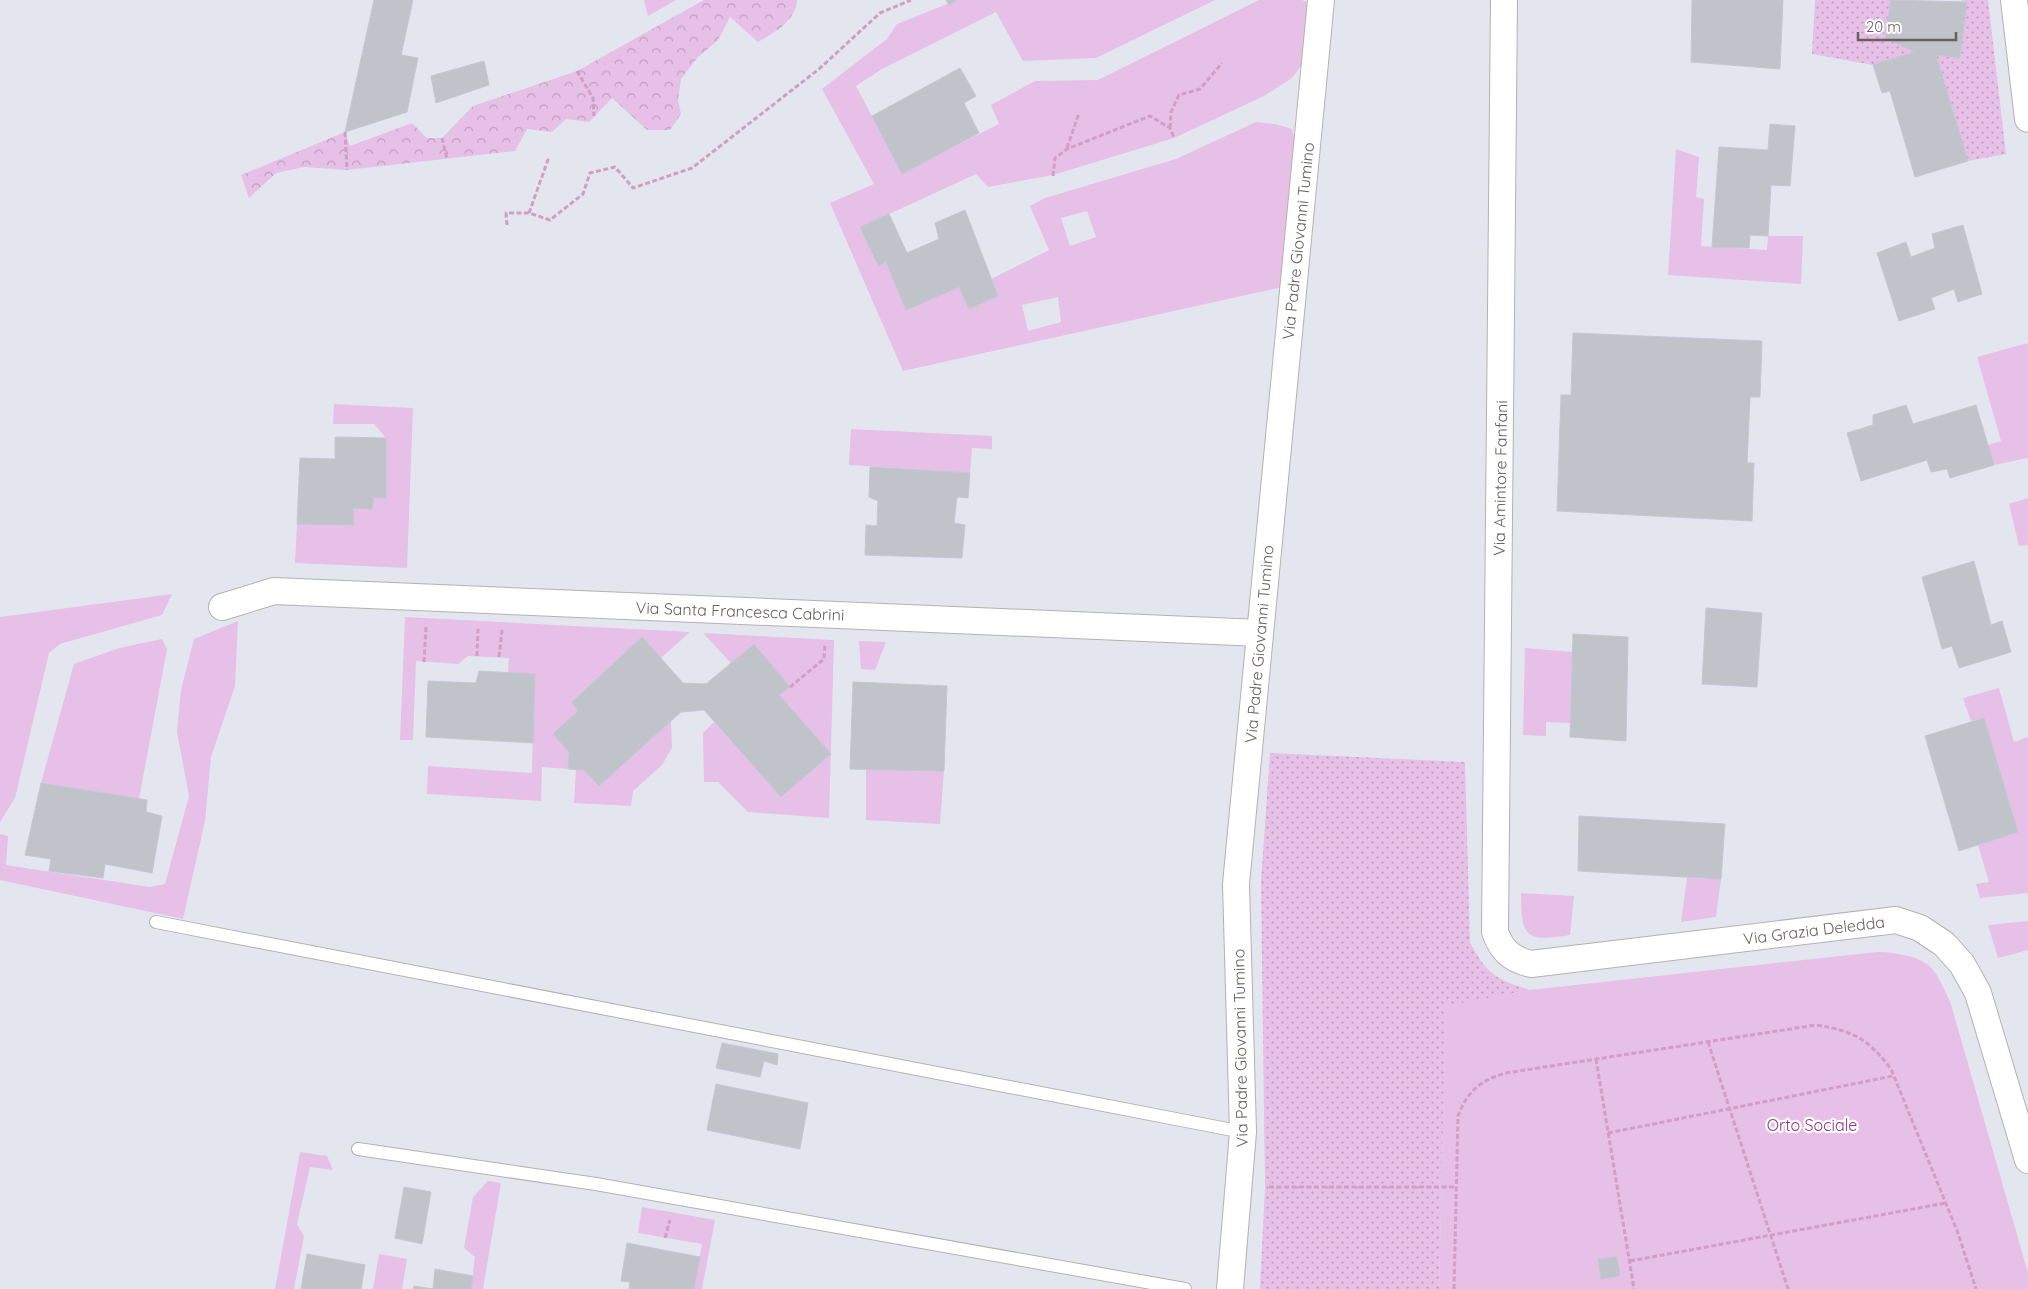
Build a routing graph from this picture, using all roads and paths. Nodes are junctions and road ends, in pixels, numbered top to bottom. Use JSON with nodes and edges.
{"nodes":[{"id":1,"x":911,"y":0,"type":"edge"},
{"id":2,"x":1321,"y":0,"type":"edge"},
{"id":3,"x":1504,"y":0,"type":"edge"},
{"id":4,"x":2014,"y":0,"type":"edge"},
{"id":5,"x":1222,"y":63,"type":"dead end"},
{"id":6,"x":577,"y":71,"type":"dead end"},
{"id":7,"x":1079,"y":113,"type":"dead end"},
{"id":8,"x":594,"y":116,"type":"dead end"},
{"id":9,"x":2028,"y":119,"type":"edge"},
{"id":10,"x":1170,"y":128,"type":"junction"},
{"id":11,"x":345,"y":132,"type":"dead end"},
{"id":12,"x":442,"y":138,"type":"dead end"},
{"id":13,"x":1174,"y":138,"type":"dead end"},
{"id":14,"x":1067,"y":149,"type":"junction"},
{"id":15,"x":549,"y":157,"type":"dead end"},
{"id":16,"x":447,"y":159,"type":"dead end"},
{"id":17,"x":347,"y":170,"type":"dead end"},
{"id":18,"x":1054,"y":176,"type":"dead end"},
{"id":19,"x":529,"y":213,"type":"junction"},
{"id":20,"x":507,"y":225,"type":"dead end"},
{"id":21,"x":222,"y":607,"type":"dead end"},
{"id":22,"x":427,"y":618,"type":"dead end"},
{"id":23,"x":479,"y":621,"type":"dead end"},
{"id":24,"x":503,"y":622,"type":"dead end"},
{"id":25,"x":1260,"y":633,"type":"junction"},
{"id":26,"x":825,"y":639,"type":"dead end"},
{"id":27,"x":477,"y":656,"type":"dead end"},
{"id":28,"x":499,"y":657,"type":"dead end"},
{"id":29,"x":424,"y":662,"type":"dead end"},
{"id":30,"x":790,"y":687,"type":"dead end"},
{"id":31,"x":156,"y":922,"type":"dead end"},
{"id":32,"x":1507,"y":954,"type":"joint"},
{"id":33,"x":1708,"y":1042,"type":"junction"},
{"id":34,"x":1596,"y":1059,"type":"junction"},
{"id":35,"x":1893,"y":1076,"type":"junction"},
{"id":36,"x":1730,"y":1110,"type":"junction"},
{"id":37,"x":1244,"y":1132,"type":"junction"},
{"id":38,"x":1608,"y":1133,"type":"junction"},
{"id":39,"x":358,"y":1149,"type":"dead end"},
{"id":40,"x":2028,"y":1160,"type":"edge"},
{"id":41,"x":1239,"y":1186,"type":"junction"},
{"id":42,"x":1456,"y":1187,"type":"junction"},
{"id":43,"x":1946,"y":1203,"type":"junction"},
{"id":44,"x":672,"y":1212,"type":"dead end"},
{"id":45,"x":1771,"y":1235,"type":"junction"},
{"id":46,"x":665,"y":1238,"type":"dead end"},
{"id":47,"x":1630,"y":1261,"type":"junction"},
{"id":48,"x":1185,"y":1289,"type":"edge"},
{"id":49,"x":1230,"y":1289,"type":"edge"},
{"id":50,"x":1454,"y":1289,"type":"edge"},
{"id":51,"x":1634,"y":1289,"type":"edge"},
{"id":52,"x":1788,"y":1289,"type":"edge"},
{"id":53,"x":1976,"y":1289,"type":"edge"}],
"edges":[{"from":1,"to":19,"type":"path"},
{"from":2,"to":25,"type":"street","name":"Via Padre Giovanni Tumino"},
{"from":3,"to":32,"type":"street","name":"Via Amintore Fanfani"},
{"from":4,"to":9,"type":"street"},
{"from":5,"to":10,"type":"path"},
{"from":6,"to":8,"type":"path"},
{"from":7,"to":14,"type":"path"},
{"from":10,"to":13,"type":"path"},
{"from":10,"to":14,"type":"path"},
{"from":11,"to":17,"type":"path"},
{"from":12,"to":16,"type":"path"},
{"from":14,"to":18,"type":"path"},
{"from":15,"to":19,"type":"path"},
{"from":19,"to":20,"type":"path"},
{"from":21,"to":25,"type":"street","name":"Via Santa Francesca Cabrini"},
{"from":22,"to":29,"type":"path"},
{"from":23,"to":27,"type":"path"},
{"from":24,"to":28,"type":"path"},
{"from":25,"to":37,"type":"street","name":"Via Padre Giovanni Tumino"},
{"from":26,"to":30,"type":"path"},
{"from":31,"to":37,"type":"lane"},
{"from":32,"to":40,"type":"street","name":"Via Grazia Deledda"},
{"from":33,"to":34,"type":"path"},
{"from":33,"to":35,"type":"path"},
{"from":33,"to":36,"type":"path"},
{"from":34,"to":38,"type":"path"},
{"from":34,"to":42,"type":"path"},
{"from":35,"to":36,"type":"path"},
{"from":35,"to":43,"type":"path"},
{"from":36,"to":38,"type":"path"},
{"from":36,"to":45,"type":"path"},
{"from":37,"to":41,"type":"street","name":"Via Padre Giovanni Tumino"},
{"from":38,"to":47,"type":"path"},
{"from":39,"to":48,"type":"lane"},
{"from":41,"to":42,"type":"path"},
{"from":41,"to":49,"type":"street","name":"Via Padre Giovanni Tumino"},
{"from":42,"to":50,"type":"path"},
{"from":43,"to":45,"type":"path"},
{"from":43,"to":53,"type":"path"},
{"from":44,"to":46,"type":"path"},
{"from":45,"to":47,"type":"path"},
{"from":45,"to":52,"type":"path"},
{"from":47,"to":51,"type":"path"}]}
